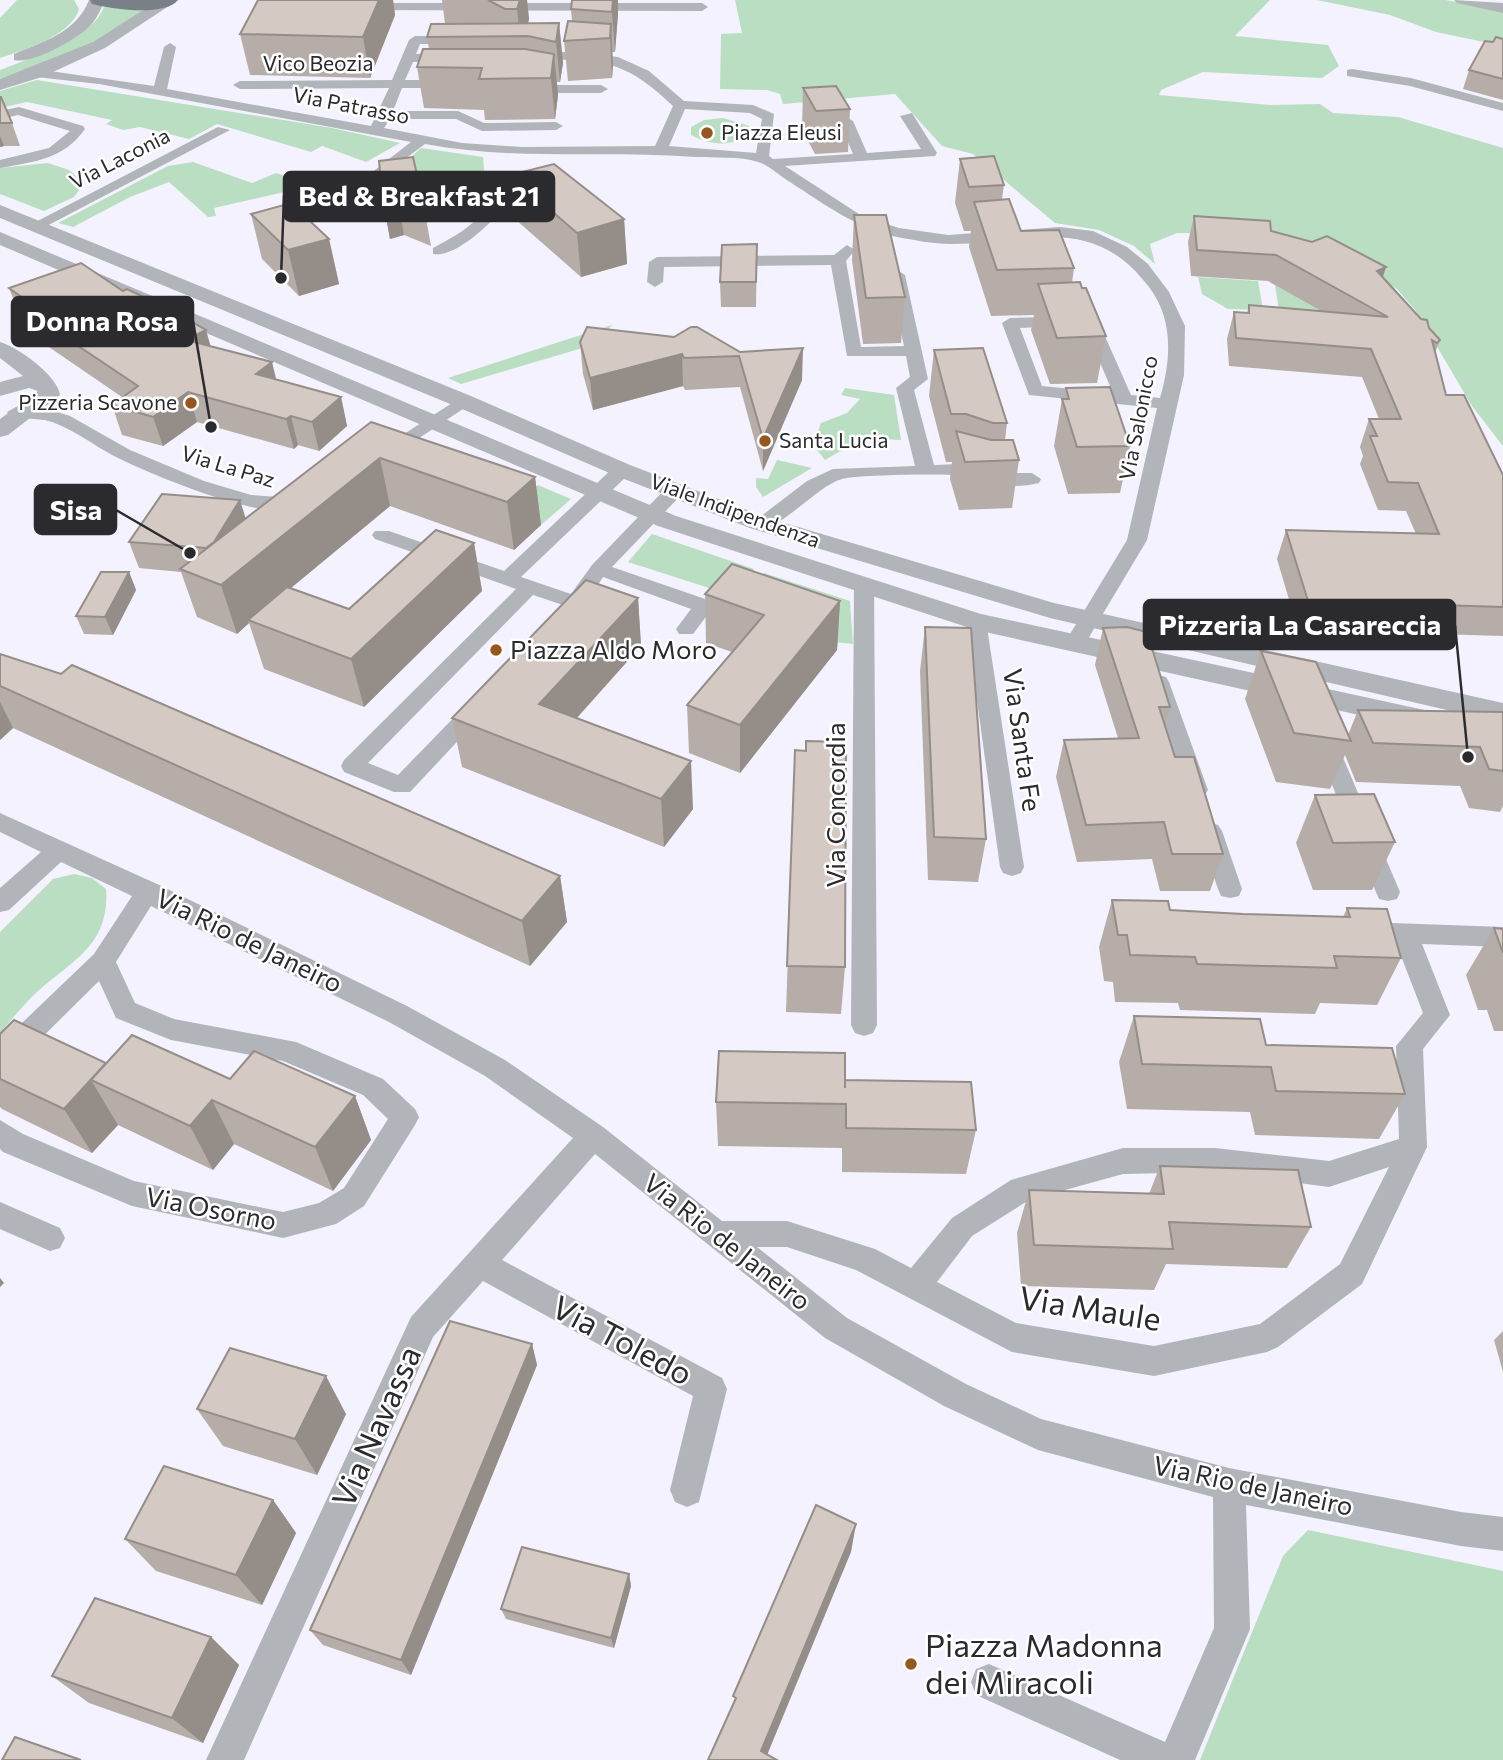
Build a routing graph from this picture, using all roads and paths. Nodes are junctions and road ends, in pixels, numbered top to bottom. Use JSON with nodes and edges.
{"nodes":[{"id":1,"x":100,"y":0,"type":"edge"},
{"id":2,"x":169,"y":0,"type":"edge"},
{"id":3,"x":1462,"y":0,"type":"edge"},
{"id":4,"x":349,"y":7,"type":"edge"},
{"id":5,"x":702,"y":8,"type":"dead end"},
{"id":6,"x":1503,"y":8,"type":"edge"},
{"id":7,"x":467,"y":40,"type":"edge"},
{"id":8,"x":170,"y":47,"type":"dead end"},
{"id":9,"x":470,"y":57,"type":"edge"},
{"id":10,"x":520,"y":57,"type":"edge"},
{"id":11,"x":408,"y":58,"type":"junction"},
{"id":12,"x":7,"y":62,"type":"dead end"},
{"id":13,"x":37,"y":73,"type":"junction"},
{"id":14,"x":1352,"y":73,"type":"dead end"},
{"id":15,"x":464,"y":84,"type":"edge"},
{"id":16,"x":505,"y":84,"type":"edge"},
{"id":17,"x":0,"y":85,"type":"edge"},
{"id":18,"x":240,"y":85,"type":"dead end"},
{"id":19,"x":397,"y":85,"type":"junction"},
{"id":20,"x":601,"y":89,"type":"dead end"},
{"id":21,"x":160,"y":91,"type":"junction"},
{"id":22,"x":680,"y":105,"type":"junction"},
{"id":23,"x":1503,"y":107,"type":"edge"},
{"id":24,"x":0,"y":115,"type":"edge"},
{"id":25,"x":385,"y":115,"type":"junction"},
{"id":26,"x":907,"y":116,"type":"dead end"},
{"id":27,"x":846,"y":121,"type":"edge"},
{"id":28,"x":556,"y":126,"type":"dead end"},
{"id":29,"x":223,"y":130,"type":"dead end"},
{"id":30,"x":373,"y":131,"type":"junction"},
{"id":31,"x":421,"y":141,"type":"junction"},
{"id":32,"x":495,"y":149,"type":"junction"},
{"id":33,"x":660,"y":150,"type":"junction"},
{"id":34,"x":862,"y":158,"type":"junction"},
{"id":35,"x":767,"y":161,"type":"junction"},
{"id":36,"x":0,"y":164,"type":"edge"},
{"id":37,"x":516,"y":166,"type":"junction"},
{"id":38,"x":358,"y":190,"type":"dead end"},
{"id":39,"x":0,"y":211,"type":"edge"},
{"id":40,"x":852,"y":216,"type":"junction"},
{"id":41,"x":36,"y":226,"type":"junction"},
{"id":42,"x":914,"y":235,"type":"junction"},
{"id":43,"x":0,"y":238,"type":"edge"},
{"id":44,"x":438,"y":251,"type":"dead end"},
{"id":45,"x":848,"y":254,"type":"junction"},
{"id":46,"x":656,"y":282,"type":"dead end"},
{"id":47,"x":0,"y":349,"type":"edge"},
{"id":48,"x":913,"y":351,"type":"junction"},
{"id":49,"x":0,"y":359,"type":"edge"},
{"id":50,"x":3,"y":387,"type":"edge"},
{"id":51,"x":1124,"y":399,"type":"junction"},
{"id":52,"x":463,"y":401,"type":"junction"},
{"id":53,"x":1168,"y":404,"type":"junction"},
{"id":54,"x":25,"y":407,"type":"edge"},
{"id":55,"x":431,"y":421,"type":"junction"},
{"id":56,"x":86,"y":431,"type":"junction"},
{"id":57,"x":363,"y":466,"type":"edge"},
{"id":58,"x":622,"y":470,"type":"junction"},
{"id":59,"x":926,"y":471,"type":"junction"},
{"id":60,"x":1032,"y":478,"type":"dead end"},
{"id":61,"x":675,"y":490,"type":"junction"},
{"id":62,"x":600,"y":491,"type":"junction"},
{"id":63,"x":310,"y":500,"type":"edge"},
{"id":64,"x":652,"y":514,"type":"junction"},
{"id":65,"x":764,"y":524,"type":"junction"},
{"id":66,"x":382,"y":535,"type":"dead end"},
{"id":67,"x":599,"y":569,"type":"junction"},
{"id":68,"x":502,"y":576,"type":"junction"},
{"id":69,"x":864,"y":585,"type":"junction"},
{"id":70,"x":530,"y":586,"type":"junction"},
{"id":71,"x":576,"y":603,"type":"junction"},
{"id":72,"x":1090,"y":620,"type":"junction"},
{"id":73,"x":976,"y":621,"type":"junction"},
{"id":74,"x":558,"y":622,"type":"edge"},
{"id":75,"x":685,"y":629,"type":"dead end"},
{"id":76,"x":1075,"y":644,"type":"junction"},
{"id":77,"x":1150,"y":659,"type":"junction"},
{"id":78,"x":493,"y":690,"type":"edge"},
{"id":79,"x":1304,"y":692,"type":"junction"},
{"id":80,"x":1503,"y":713,"type":"edge"},
{"id":81,"x":1503,"y":737,"type":"edge"},
{"id":82,"x":0,"y":822,"type":"edge"},
{"id":83,"x":60,"y":850,"type":"junction"},
{"id":84,"x":1012,"y":867,"type":"dead end"},
{"id":85,"x":1230,"y":889,"type":"dead end"},
{"id":86,"x":148,"y":891,"type":"junction"},
{"id":87,"x":1388,"y":892,"type":"dead end"},
{"id":88,"x":0,"y":904,"type":"edge"},
{"id":89,"x":1364,"y":932,"type":"edge"},
{"id":90,"x":1405,"y":934,"type":"junction"},
{"id":91,"x":1503,"y":937,"type":"edge"},
{"id":92,"x":103,"y":961,"type":"junction"},
{"id":93,"x":864,"y":1025,"type":"dead end"},
{"id":94,"x":0,"y":1061,"type":"edge"},
{"id":95,"x":0,"y":1132,"type":"edge"},
{"id":96,"x":593,"y":1136,"type":"junction"},
{"id":97,"x":1413,"y":1147,"type":"junction"},
{"id":98,"x":0,"y":1215,"type":"edge"},
{"id":99,"x":717,"y":1234,"type":"junction"},
{"id":100,"x":50,"y":1238,"type":"dead end"},
{"id":101,"x":479,"y":1263,"type":"junction"},
{"id":102,"x":916,"y":1286,"type":"junction"},
{"id":103,"x":1229,"y":1485,"type":"junction"},
{"id":104,"x":687,"y":1490,"type":"dead end"},
{"id":105,"x":1503,"y":1534,"type":"edge"},
{"id":106,"x":989,"y":1682,"type":"dead end"},
{"id":107,"x":225,"y":1760,"type":"edge"},
{"id":108,"x":1162,"y":1760,"type":"edge"},
{"id":109,"x":1176,"y":1760,"type":"edge"}],
"edges":[{"from":1,"to":2,"type":"main road"},
{"from":1,"to":12,"type":"street"},
{"from":2,"to":13,"type":"street"},
{"from":3,"to":6,"type":"street"},
{"from":4,"to":5,"type":"street"},
{"from":7,"to":11,"type":"street"},
{"from":8,"to":21,"type":"street"},
{"from":9,"to":11,"type":"street"},
{"from":10,"to":22,"type":"street"},
{"from":11,"to":19,"type":"street"},
{"from":13,"to":17,"type":"street"},
{"from":13,"to":21,"type":"street","name":"Via Patrasso"},
{"from":14,"to":23,"type":"street"},
{"from":15,"to":19,"type":"street","name":"Vico Beozia"},
{"from":16,"to":20,"type":"street"},
{"from":18,"to":19,"type":"street","name":"Vico Beozia"},
{"from":19,"to":25,"type":"street"},
{"from":21,"to":30,"type":"street","name":"Via Patrasso"},
{"from":22,"to":33,"type":"street"},
{"from":22,"to":35,"type":"street"},
{"from":24,"to":36,"type":"street"},
{"from":25,"to":28,"type":"street"},
{"from":25,"to":30,"type":"street"},
{"from":26,"to":34,"type":"street"},
{"from":27,"to":34,"type":"street"},
{"from":29,"to":41,"type":"street","name":"Via Laconia"},
{"from":30,"to":31,"type":"street","name":"Via Patrasso"},
{"from":31,"to":32,"type":"street","name":"Via Patrasso"},
{"from":31,"to":38,"type":"street"},
{"from":32,"to":37,"type":"street","name":"Via Patrasso"},
{"from":32,"to":37,"type":"street"},
{"from":33,"to":35,"type":"street"},
{"from":33,"to":37,"type":"street","name":"Via Patrasso"},
{"from":34,"to":35,"type":"street"},
{"from":35,"to":40,"type":"street","name":"Via Salonicco"},
{"from":37,"to":44,"type":"street"},
{"from":39,"to":41,"type":"street","name":"Viale Indipendenza"},
{"from":40,"to":42,"type":"street","name":"Via Salonicco"},
{"from":40,"to":45,"type":"street"},
{"from":41,"to":52,"type":"street","name":"Viale Indipendenza"},
{"from":42,"to":48,"type":"street"},
{"from":42,"to":53,"type":"street","name":"Via Salonicco"},
{"from":43,"to":55,"type":"street","name":"Viale Indipendenza"},
{"from":45,"to":46,"type":"street"},
{"from":45,"to":48,"type":"street"},
{"from":47,"to":54,"type":"street"},
{"from":48,"to":59,"type":"street"},
{"from":49,"to":50,"type":"street"},
{"from":50,"to":54,"type":"street"},
{"from":51,"to":51,"type":"street"},
{"from":51,"to":53,"type":"street"},
{"from":52,"to":55,"type":"street"},
{"from":52,"to":58,"type":"street","name":"Viale Indipendenza"},
{"from":53,"to":72,"type":"street","name":"Via Salonicco"},
{"from":54,"to":56,"type":"street","name":"Via La Paz"},
{"from":54,"to":56,"type":"street"},
{"from":55,"to":57,"type":"street"},
{"from":55,"to":62,"type":"street","name":"Viale Indipendenza"},
{"from":56,"to":63,"type":"street","name":"Via La Paz"},
{"from":58,"to":61,"type":"street","name":"Viale Indipendenza"},
{"from":58,"to":62,"type":"street"},
{"from":59,"to":60,"type":"street"},
{"from":59,"to":65,"type":"street"},
{"from":61,"to":64,"type":"street"},
{"from":61,"to":65,"type":"street","name":"Viale Indipendenza"},
{"from":62,"to":64,"type":"street","name":"Viale Indipendenza"},
{"from":62,"to":68,"type":"street"},
{"from":64,"to":67,"type":"street"},
{"from":64,"to":69,"type":"street","name":"Viale Indipendenza"},
{"from":65,"to":72,"type":"street","name":"Viale Indipendenza"},
{"from":66,"to":68,"type":"street"},
{"from":67,"to":71,"type":"street"},
{"from":67,"to":75,"type":"street"},
{"from":68,"to":70,"type":"street"},
{"from":69,"to":73,"type":"street","name":"Viale Indipendenza"},
{"from":69,"to":93,"type":"street","name":"Via Concordia"},
{"from":70,"to":71,"type":"street"},
{"from":70,"to":78,"type":"street"},
{"from":71,"to":74,"type":"street"},
{"from":72,"to":76,"type":"street","name":"Via Salonicco"},
{"from":72,"to":80,"type":"street","name":"Viale Indipendenza"},
{"from":73,"to":76,"type":"street","name":"Viale Indipendenza"},
{"from":73,"to":84,"type":"street","name":"Via Santa Fe"},
{"from":76,"to":77,"type":"street","name":"Viale Indipendenza"},
{"from":77,"to":79,"type":"street","name":"Viale Indipendenza"},
{"from":77,"to":85,"type":"street"},
{"from":79,"to":81,"type":"street","name":"Viale Indipendenza"},
{"from":79,"to":87,"type":"street"},
{"from":82,"to":83,"type":"street","name":"Via Rio de Janeiro"},
{"from":83,"to":86,"type":"street","name":"Via Rio de Janeiro"},
{"from":83,"to":88,"type":"street"},
{"from":86,"to":92,"type":"street"},
{"from":86,"to":96,"type":"street","name":"Via Rio de Janeiro"},
{"from":89,"to":90,"type":"street"},
{"from":90,"to":91,"type":"street"},
{"from":90,"to":97,"type":"street","name":"Via Maule"},
{"from":92,"to":94,"type":"street"},
{"from":92,"to":95,"type":"street","name":"Via Osorno"},
{"from":96,"to":99,"type":"street","name":"Via Rio de Janeiro"},
{"from":96,"to":101,"type":"street","name":"Via Navassa"},
{"from":97,"to":102,"type":"street"},
{"from":97,"to":102,"type":"street","name":"Via Maule"},
{"from":98,"to":100,"type":"street"},
{"from":99,"to":102,"type":"street","name":"Via Maule"},
{"from":99,"to":103,"type":"street","name":"Via Rio de Janeiro"},
{"from":101,"to":104,"type":"street","name":"Via Toledo"},
{"from":101,"to":107,"type":"street","name":"Via Navassa"},
{"from":103,"to":105,"type":"street","name":"Via Rio de Janeiro"},
{"from":103,"to":109,"type":"street"},
{"from":106,"to":108,"type":"street"}]}
